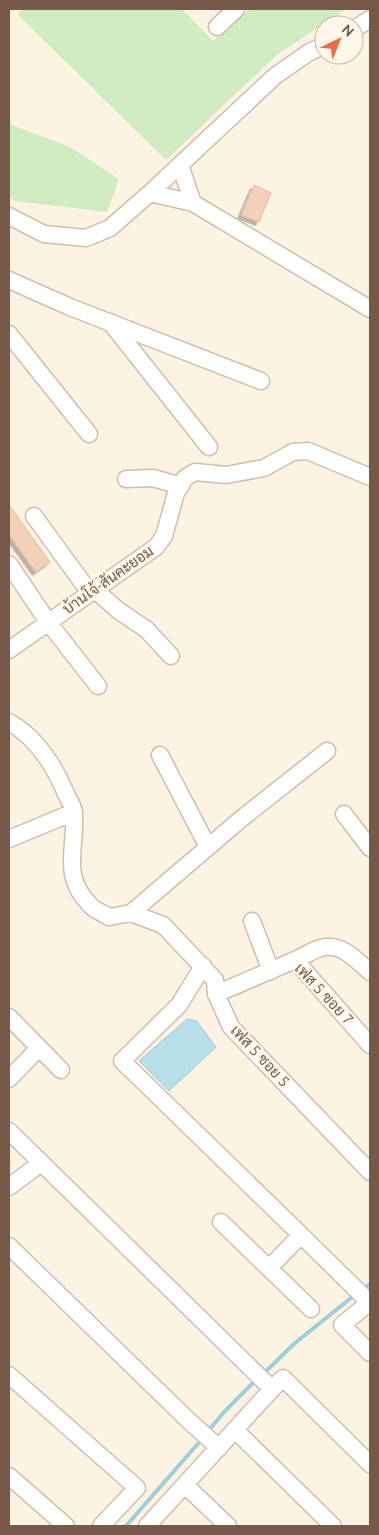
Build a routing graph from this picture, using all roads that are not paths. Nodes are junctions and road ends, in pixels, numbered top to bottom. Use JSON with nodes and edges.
{"nodes":[{"id":1,"x":236,"y":9,"type":"edge"},
{"id":2,"x":217,"y":27,"type":"dead end"},
{"id":3,"x":314,"y":49,"type":"edge"},
{"id":4,"x":180,"y":165,"type":"junction"},
{"id":5,"x":150,"y":193,"type":"junction"},
{"id":6,"x":193,"y":203,"type":"junction"},
{"id":7,"x":9,"y":216,"type":"edge"},
{"id":8,"x":9,"y":280,"type":"edge"},
{"id":9,"x":370,"y":308,"type":"edge"},
{"id":10,"x":110,"y":322,"type":"junction"},
{"id":11,"x":9,"y":334,"type":"edge"},
{"id":12,"x":262,"y":380,"type":"dead end"},
{"id":13,"x":89,"y":434,"type":"dead end"},
{"id":14,"x":209,"y":447,"type":"dead end"},
{"id":15,"x":370,"y":476,"type":"edge"},
{"id":16,"x":126,"y":478,"type":"dead end"},
{"id":17,"x":181,"y":486,"type":"junction"},
{"id":18,"x":34,"y":516,"type":"dead end"},
{"id":19,"x":9,"y":564,"type":"edge"},
{"id":20,"x":92,"y":592,"type":"junction"},
{"id":21,"x":48,"y":622,"type":"junction"},
{"id":22,"x":9,"y":650,"type":"edge"},
{"id":23,"x":171,"y":656,"type":"dead end"},
{"id":24,"x":98,"y":686,"type":"dead end"},
{"id":25,"x":9,"y":722,"type":"edge"},
{"id":26,"x":327,"y":751,"type":"dead end"},
{"id":27,"x":160,"y":755,"type":"dead end"},
{"id":28,"x":74,"y":812,"type":"junction"},
{"id":29,"x":344,"y":814,"type":"dead end"},
{"id":30,"x":9,"y":838,"type":"edge"},
{"id":31,"x":208,"y":847,"type":"junction"},
{"id":32,"x":370,"y":848,"type":"edge"},
{"id":33,"x":131,"y":913,"type":"junction"},
{"id":34,"x":252,"y":921,"type":"dead end"},
{"id":35,"x":295,"y":960,"type":"junction"},
{"id":36,"x":203,"y":966,"type":"junction"},
{"id":37,"x":271,"y":971,"type":"junction"},
{"id":38,"x":370,"y":972,"type":"edge"},
{"id":39,"x":216,"y":994,"type":"junction"},
{"id":40,"x":9,"y":1017,"type":"edge"},
{"id":41,"x":369,"y":1040,"type":"edge"},
{"id":42,"x":39,"y":1048,"type":"junction"},
{"id":43,"x":61,"y":1070,"type":"dead end"},
{"id":44,"x":9,"y":1079,"type":"edge"},
{"id":45,"x":9,"y":1131,"type":"edge"},
{"id":46,"x":41,"y":1163,"type":"junction"},
{"id":47,"x":370,"y":1172,"type":"edge"},
{"id":48,"x":9,"y":1187,"type":"edge"},
{"id":49,"x":221,"y":1222,"type":"dead end"},
{"id":50,"x":301,"y":1235,"type":"junction"},
{"id":51,"x":9,"y":1246,"type":"edge"},
{"id":52,"x":269,"y":1268,"type":"junction"},
{"id":53,"x":370,"y":1302,"type":"edge"},
{"id":54,"x":311,"y":1309,"type":"dead end"},
{"id":55,"x":370,"y":1353,"type":"edge"},
{"id":56,"x":9,"y":1375,"type":"edge"},
{"id":57,"x":263,"y":1381,"type":"junction"},
{"id":58,"x":235,"y":1430,"type":"junction"},
{"id":59,"x":210,"y":1440,"type":"junction"},
{"id":60,"x":370,"y":1464,"type":"edge"},
{"id":61,"x":9,"y":1476,"type":"edge"},
{"id":62,"x":185,"y":1485,"type":"junction"},
{"id":63,"x":66,"y":1526,"type":"edge"},
{"id":64,"x":101,"y":1526,"type":"edge"},
{"id":65,"x":147,"y":1526,"type":"edge"},
{"id":66,"x":228,"y":1526,"type":"edge"},
{"id":67,"x":333,"y":1526,"type":"edge"}],
"edges":[{"from":1,"to":2,"type":"street"},
{"from":3,"to":4,"type":"street"},
{"from":4,"to":5,"type":"street"},
{"from":4,"to":6,"type":"street"},
{"from":5,"to":6,"type":"street"},
{"from":5,"to":7,"type":"street"},
{"from":6,"to":9,"type":"street"},
{"from":8,"to":10,"type":"street"},
{"from":10,"to":12,"type":"street"},
{"from":10,"to":14,"type":"street"},
{"from":11,"to":13,"type":"street"},
{"from":15,"to":17,"type":"street"},
{"from":16,"to":17,"type":"street"},
{"from":17,"to":20,"type":"street","name":"บ้านโจ้-สันคะยอม"},
{"from":18,"to":20,"type":"street"},
{"from":19,"to":21,"type":"street"},
{"from":20,"to":21,"type":"street","name":"บ้านโจ้-สันคะยอม"},
{"from":20,"to":23,"type":"street"},
{"from":21,"to":22,"type":"street","name":"บ้านโจ้-สันคะยอม"},
{"from":21,"to":24,"type":"street"},
{"from":25,"to":28,"type":"street","name":"เฟส 5 ซอย 5"},
{"from":26,"to":31,"type":"street"},
{"from":27,"to":31,"type":"street"},
{"from":28,"to":30,"type":"street"},
{"from":28,"to":33,"type":"street","name":"เฟส 5 ซอย 5"},
{"from":29,"to":32,"type":"street"},
{"from":31,"to":33,"type":"street"},
{"from":33,"to":36,"type":"street","name":"เฟส 5 ซอย 5"},
{"from":34,"to":37,"type":"street"},
{"from":35,"to":37,"type":"street","name":"เฟส 5 ซอย 7"},
{"from":35,"to":38,"type":"street"},
{"from":35,"to":41,"type":"street","name":"เฟส 5 ซอย 7"},
{"from":36,"to":39,"type":"street","name":"เฟส 5 ซอย 5"},
{"from":36,"to":50,"type":"street"},
{"from":37,"to":39,"type":"street","name":"เฟส 5 ซอย 7"},
{"from":39,"to":47,"type":"street","name":"เฟส 5 ซอย 5"},
{"from":40,"to":42,"type":"street"},
{"from":42,"to":43,"type":"street"},
{"from":42,"to":44,"type":"street"},
{"from":45,"to":46,"type":"street"},
{"from":46,"to":48,"type":"street"},
{"from":46,"to":57,"type":"street"},
{"from":49,"to":52,"type":"street"},
{"from":50,"to":52,"type":"street"},
{"from":50,"to":53,"type":"street"},
{"from":51,"to":59,"type":"street"},
{"from":52,"to":54,"type":"street"},
{"from":53,"to":55,"type":"street"},
{"from":56,"to":64,"type":"street"},
{"from":57,"to":58,"type":"street"},
{"from":57,"to":60,"type":"street"},
{"from":58,"to":59,"type":"street"},
{"from":58,"to":67,"type":"street"},
{"from":59,"to":62,"type":"street"},
{"from":61,"to":63,"type":"street"},
{"from":62,"to":65,"type":"street"},
{"from":62,"to":66,"type":"street"}]}
